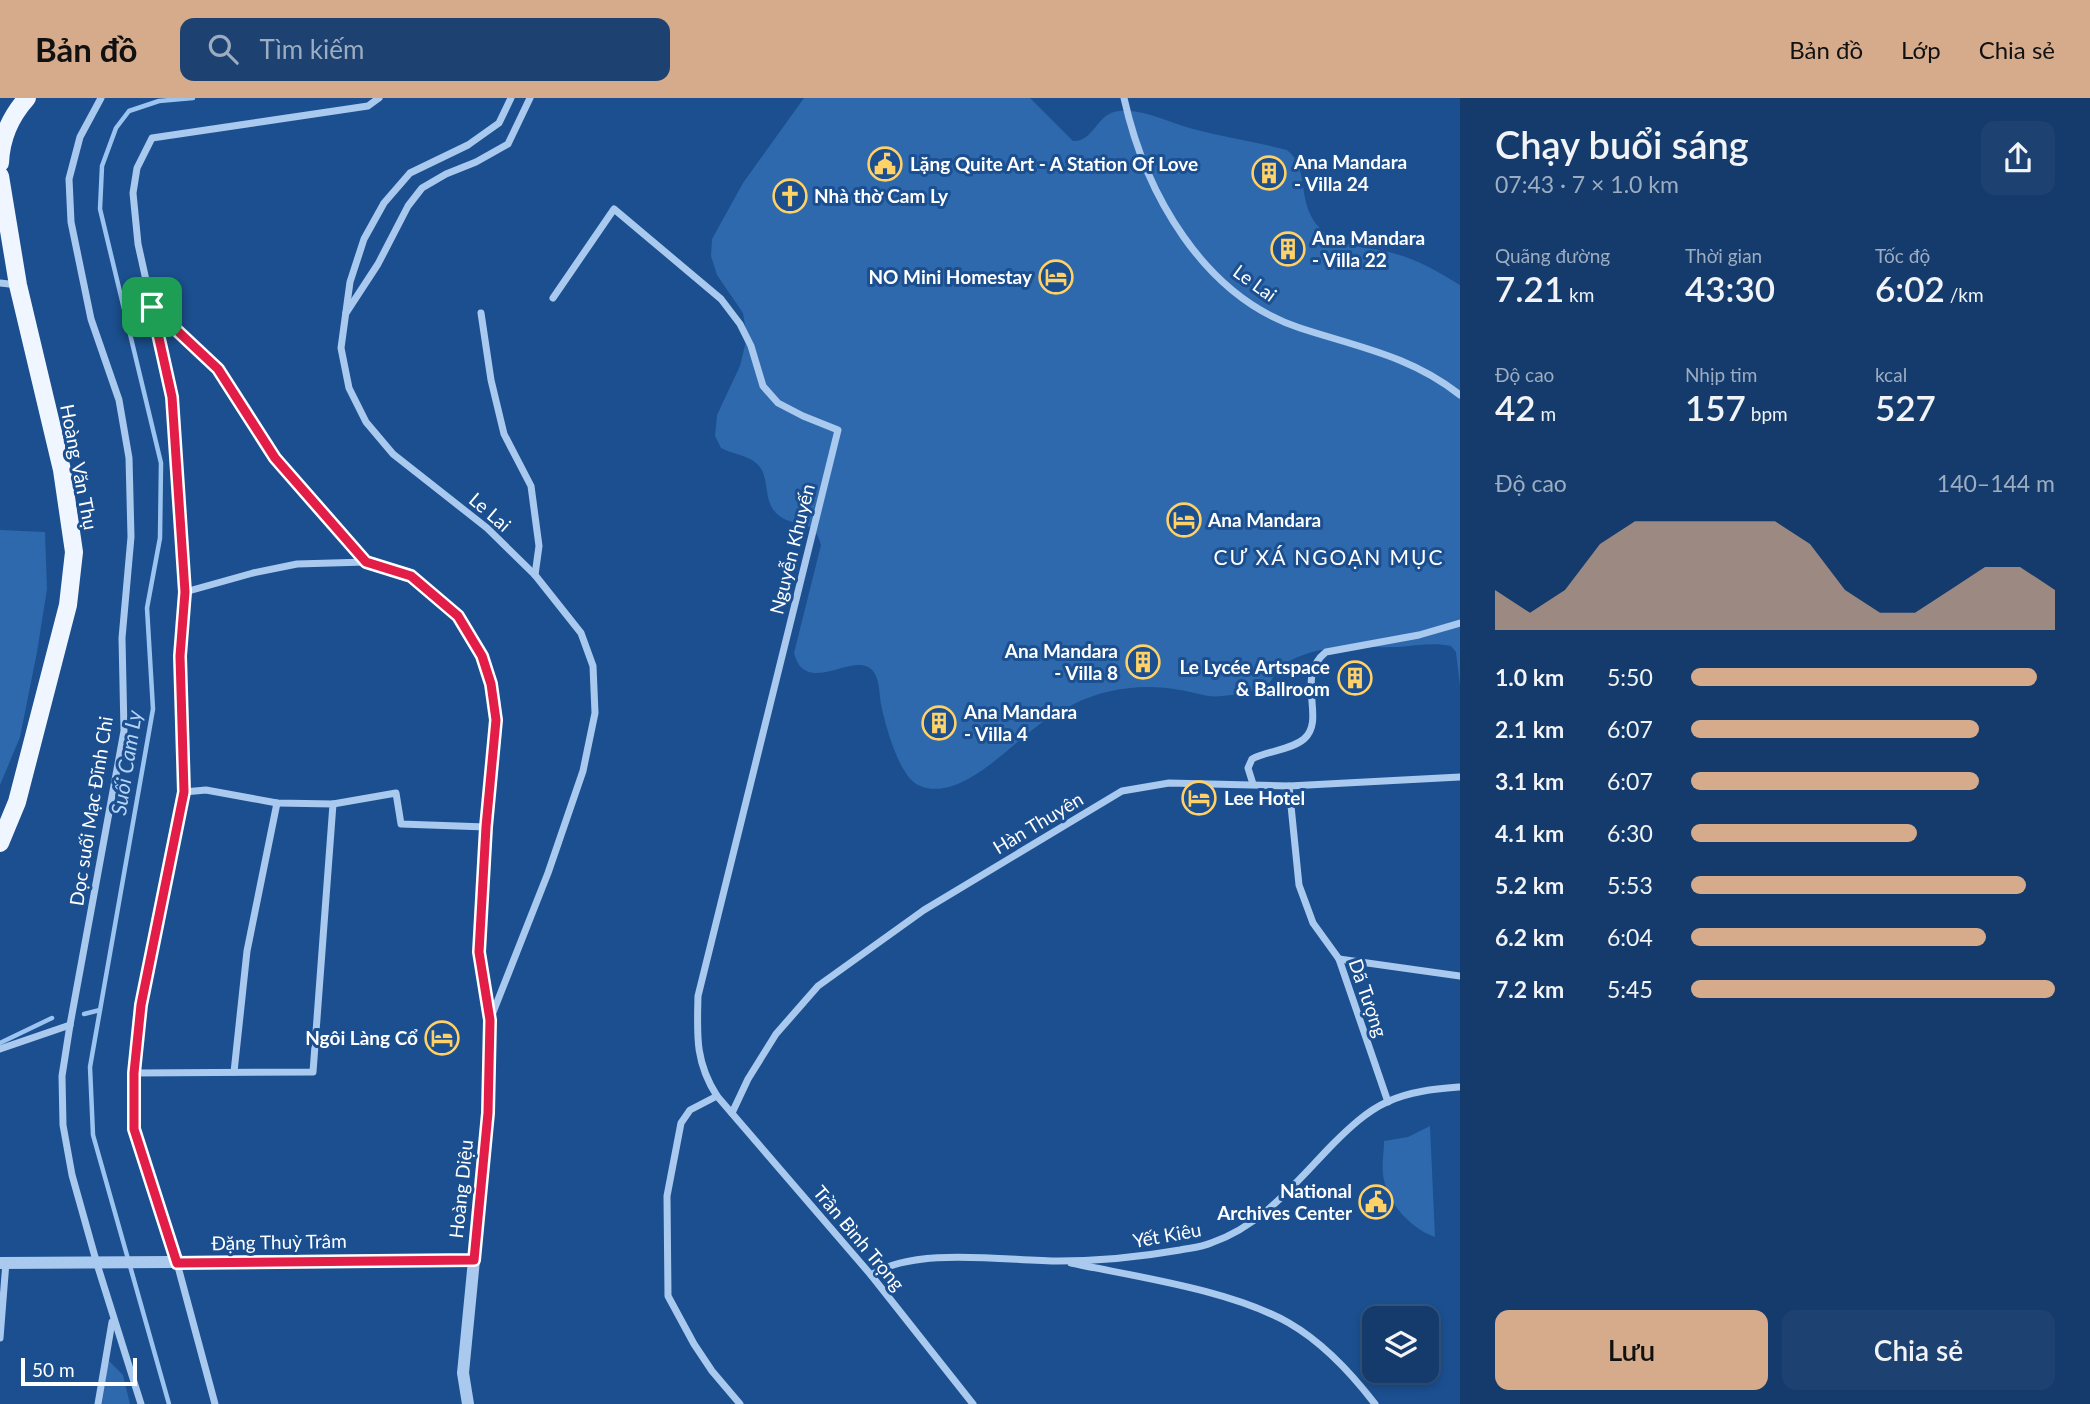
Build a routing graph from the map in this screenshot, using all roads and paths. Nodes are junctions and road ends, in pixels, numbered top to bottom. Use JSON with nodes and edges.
{"nodes":[{"id":1,"x":27,"y":98,"type":"edge"},
{"id":2,"x":101,"y":98,"type":"edge"},
{"id":3,"x":379,"y":98,"type":"edge"},
{"id":4,"x":511,"y":98,"type":"edge"},
{"id":5,"x":530,"y":98,"type":"edge"},
{"id":6,"x":1124,"y":98,"type":"edge"},
{"id":7,"x":0,"y":163,"type":"edge"},
{"id":8,"x":0,"y":176,"type":"edge"},
{"id":9,"x":0,"y":283,"type":"edge"},
{"id":10,"x":18,"y":285,"type":"junction"},
{"id":11,"x":553,"y":298,"type":"dead end"},
{"id":12,"x":152,"y":307,"type":"junction"},
{"id":13,"x":481,"y":313,"type":"dead end"},
{"id":14,"x":344,"y":317,"type":"junction"},
{"id":15,"x":1460,"y":395,"type":"edge"},
{"id":16,"x":366,"y":562,"type":"junction"},
{"id":17,"x":535,"y":575,"type":"junction"},
{"id":18,"x":185,"y":592,"type":"junction"},
{"id":19,"x":1460,"y":623,"type":"edge"},
{"id":20,"x":1460,"y":777,"type":"edge"},
{"id":21,"x":1253,"y":784,"type":"junction"},
{"id":22,"x":1289,"y":786,"type":"junction"},
{"id":23,"x":184,"y":792,"type":"junction"},
{"id":24,"x":276,"y":803,"type":"junction"},
{"id":25,"x":333,"y":804,"type":"junction"},
{"id":26,"x":486,"y":827,"type":"junction"},
{"id":27,"x":0,"y":843,"type":"edge"},
{"id":28,"x":1339,"y":960,"type":"junction"},
{"id":29,"x":1460,"y":976,"type":"edge"},
{"id":30,"x":490,"y":1020,"type":"junction"},
{"id":31,"x":70,"y":1025,"type":"junction"},
{"id":32,"x":0,"y":1049,"type":"edge"},
{"id":33,"x":234,"y":1072,"type":"junction"},
{"id":34,"x":134,"y":1073,"type":"junction"},
{"id":35,"x":1460,"y":1087,"type":"edge"},
{"id":36,"x":717,"y":1096,"type":"junction"},
{"id":37,"x":1388,"y":1102,"type":"junction"},
{"id":38,"x":732,"y":1113,"type":"junction"},
{"id":39,"x":474,"y":1260,"type":"junction"},
{"id":40,"x":1060,"y":1261,"type":"junction"},
{"id":41,"x":3,"y":1263,"type":"edge"},
{"id":42,"x":177,"y":1263,"type":"junction"},
{"id":43,"x":97,"y":1264,"type":"junction"},
{"id":44,"x":871,"y":1275,"type":"junction"},
{"id":45,"x":112,"y":1319,"type":"junction"},
{"id":46,"x":0,"y":1338,"type":"edge"},
{"id":47,"x":98,"y":1404,"type":"edge"},
{"id":48,"x":141,"y":1404,"type":"edge"},
{"id":49,"x":215,"y":1404,"type":"edge"},
{"id":50,"x":468,"y":1404,"type":"edge"},
{"id":51,"x":740,"y":1404,"type":"edge"},
{"id":52,"x":973,"y":1404,"type":"edge"},
{"id":53,"x":1375,"y":1404,"type":"edge"}],
"edges":[{"from":1,"to":7,"type":"main road"},
{"from":2,"to":31,"type":"street","name":"Dọc suối Mạc Đĩnh Chi"},
{"from":3,"to":12,"type":"street"},
{"from":4,"to":14,"type":"street","name":"Le Lai"},
{"from":5,"to":14,"type":"street"},
{"from":6,"to":15,"type":"street","name":"Le Lai"},
{"from":8,"to":10,"type":"main road","name":"Hoàng Văn Thụ"},
{"from":9,"to":10,"type":"street"},
{"from":10,"to":27,"type":"main road","name":"Hoàng Văn Thụ"},
{"from":11,"to":36,"type":"street","name":"Nguyễn Khuyến"},
{"from":12,"to":16,"type":"street"},
{"from":12,"to":18,"type":"street"},
{"from":13,"to":17,"type":"street"},
{"from":14,"to":17,"type":"street","name":"Le Lai"},
{"from":16,"to":18,"type":"street"},
{"from":16,"to":26,"type":"street"},
{"from":17,"to":30,"type":"street","name":"Le Lai"},
{"from":18,"to":23,"type":"street"},
{"from":19,"to":21,"type":"street"},
{"from":20,"to":22,"type":"street","name":"Hàn Thuyên"},
{"from":21,"to":22,"type":"street","name":"Hàn Thuyên"},
{"from":21,"to":38,"type":"street","name":"Hàn Thuyên"},
{"from":22,"to":28,"type":"street","name":"Dã Tượng"},
{"from":23,"to":24,"type":"street"},
{"from":23,"to":34,"type":"street"},
{"from":24,"to":25,"type":"street"},
{"from":24,"to":33,"type":"street"},
{"from":25,"to":26,"type":"street"},
{"from":25,"to":33,"type":"street"},
{"from":26,"to":30,"type":"street"},
{"from":28,"to":29,"type":"street"},
{"from":28,"to":37,"type":"street","name":"Dã Tượng"},
{"from":30,"to":39,"type":"street","name":"Hoàng Diệu"},
{"from":31,"to":32,"type":"street"},
{"from":31,"to":43,"type":"street","name":"Dọc suối Mạc Đĩnh Chi"},
{"from":33,"to":34,"type":"street"},
{"from":34,"to":42,"type":"street"},
{"from":35,"to":37,"type":"street","name":"Yết Kiêu"},
{"from":36,"to":38,"type":"street","name":"Trần Bình Trọng"},
{"from":36,"to":51,"type":"street"},
{"from":37,"to":40,"type":"street","name":"Yết Kiêu"},
{"from":38,"to":44,"type":"street","name":"Trần Bình Trọng"},
{"from":39,"to":42,"type":"street","name":"Đặng Thuỳ Trâm"},
{"from":39,"to":50,"type":"street","name":"Hoàng Diệu"},
{"from":40,"to":44,"type":"street","name":"Yết Kiêu"},
{"from":40,"to":53,"type":"street"},
{"from":41,"to":43,"type":"street","name":"Đặng Thuỳ Trâm"},
{"from":41,"to":46,"type":"street"},
{"from":42,"to":43,"type":"street","name":"Đặng Thuỳ Trâm"},
{"from":42,"to":49,"type":"street"},
{"from":43,"to":45,"type":"street","name":"Dọc suối Mạc Đĩnh Chi"},
{"from":44,"to":52,"type":"street","name":"Trần Bình Trọng"},
{"from":45,"to":47,"type":"street"},
{"from":45,"to":48,"type":"street","name":"Dọc suối Mạc Đĩnh Chi"}]}
